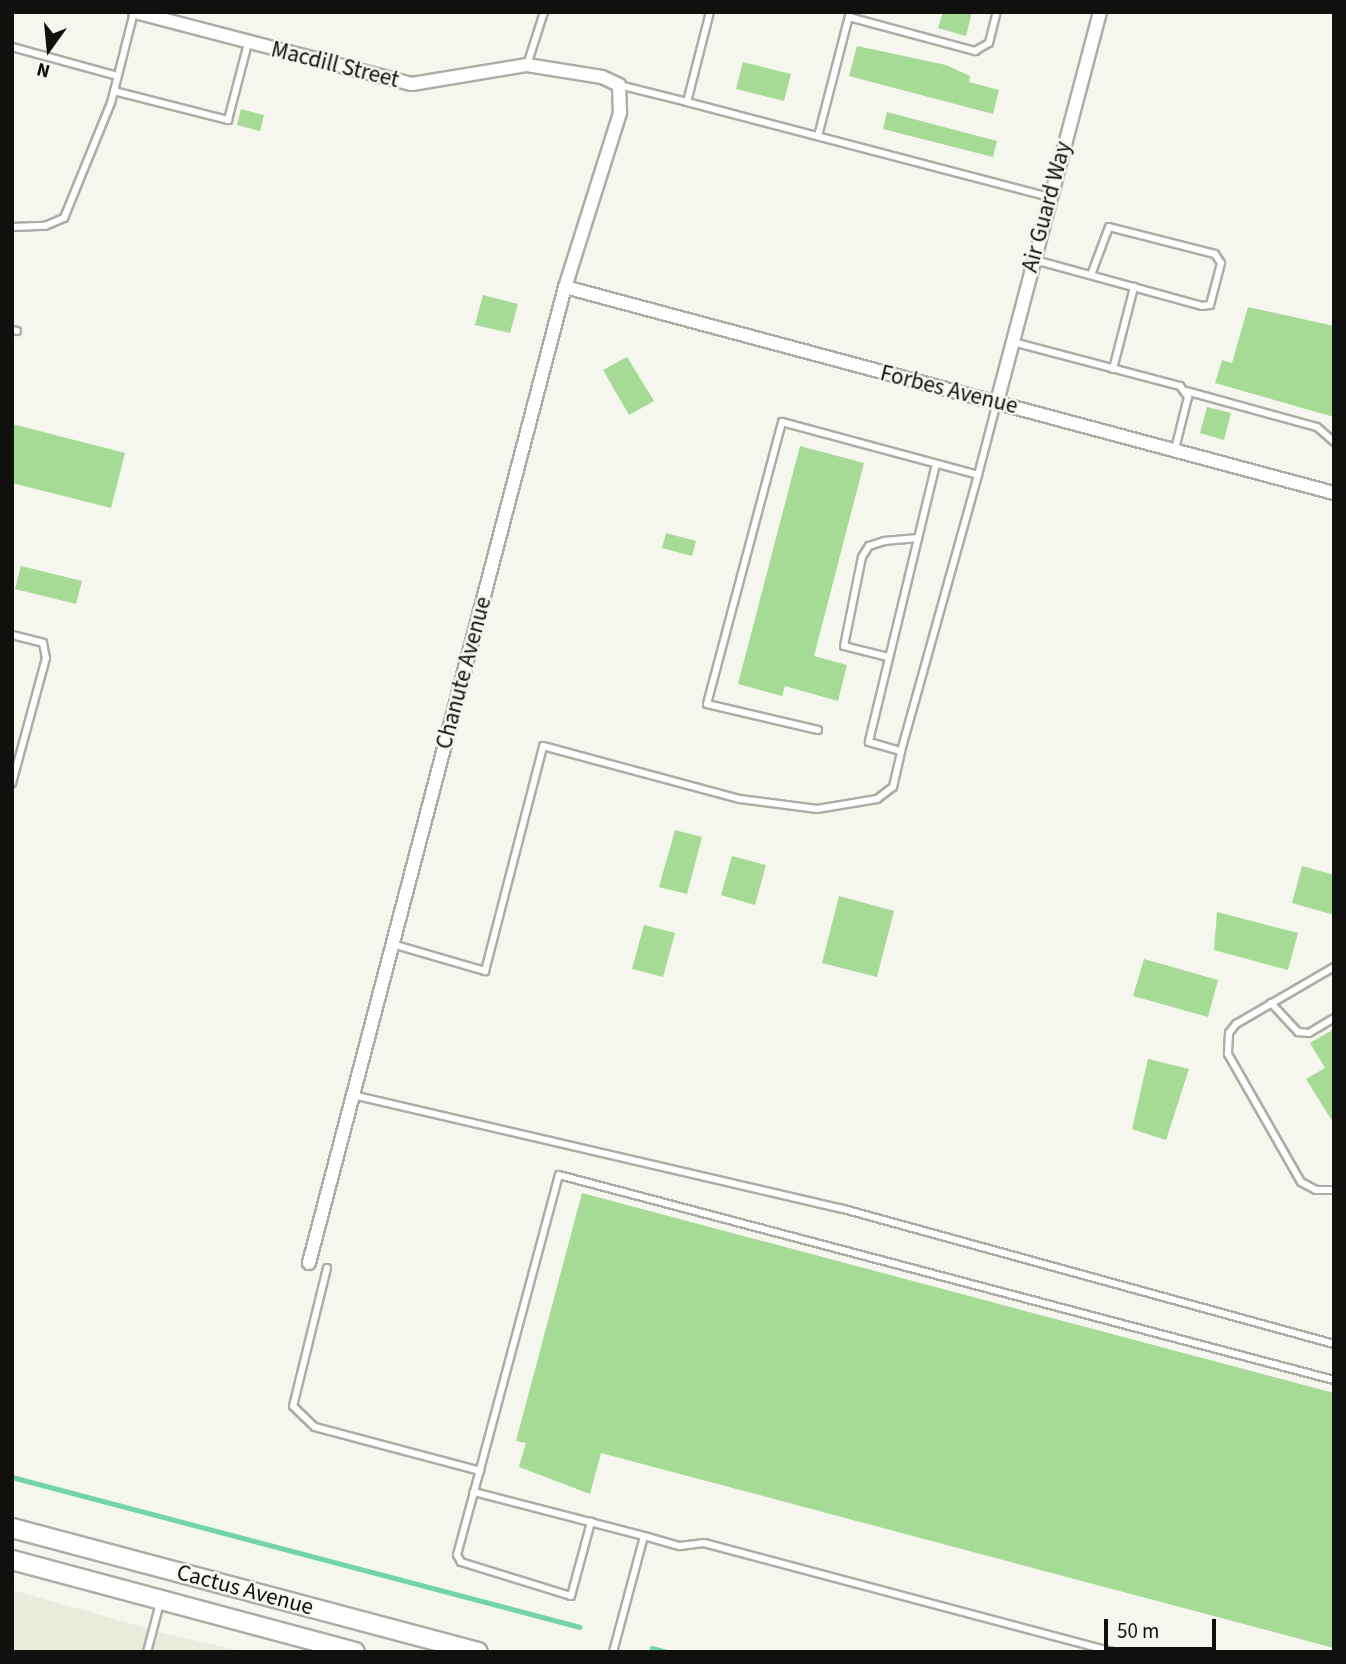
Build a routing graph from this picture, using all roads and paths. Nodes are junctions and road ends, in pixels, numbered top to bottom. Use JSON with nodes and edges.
{"nodes":[{"id":1,"x":134,"y":12,"type":"edge"},
{"id":2,"x":544,"y":12,"type":"edge"},
{"id":3,"x":710,"y":12,"type":"edge"},
{"id":4,"x":997,"y":12,"type":"edge"},
{"id":5,"x":1100,"y":12,"type":"edge"},
{"id":6,"x":849,"y":15,"type":"edge"},
{"id":7,"x":248,"y":43,"type":"junction"},
{"id":8,"x":12,"y":47,"type":"edge"},
{"id":9,"x":527,"y":65,"type":"junction"},
{"id":10,"x":117,"y":76,"type":"junction"},
{"id":11,"x":619,"y":85,"type":"junction"},
{"id":12,"x":114,"y":91,"type":"junction"},
{"id":13,"x":687,"y":102,"type":"junction"},
{"id":14,"x":818,"y":136,"type":"junction"},
{"id":15,"x":1050,"y":197,"type":"junction"},
{"id":16,"x":12,"y":227,"type":"edge"},
{"id":17,"x":1034,"y":259,"type":"junction"},
{"id":18,"x":1091,"y":275,"type":"junction"},
{"id":19,"x":565,"y":287,"type":"junction"},
{"id":20,"x":1134,"y":287,"type":"junction"},
{"id":21,"x":1011,"y":342,"type":"junction"},
{"id":22,"x":1113,"y":369,"type":"junction"},
{"id":23,"x":1186,"y":391,"type":"junction"},
{"id":24,"x":996,"y":402,"type":"junction"},
{"id":25,"x":1334,"y":442,"type":"edge"},
{"id":26,"x":1175,"y":449,"type":"junction"},
{"id":27,"x":936,"y":464,"type":"junction"},
{"id":28,"x":978,"y":475,"type":"junction"},
{"id":29,"x":1334,"y":493,"type":"edge"},
{"id":30,"x":918,"y":538,"type":"junction"},
{"id":31,"x":12,"y":635,"type":"edge"},
{"id":32,"x":888,"y":657,"type":"junction"},
{"id":33,"x":818,"y":730,"type":"dead end"},
{"id":34,"x":901,"y":751,"type":"junction"},
{"id":35,"x":12,"y":783,"type":"edge"},
{"id":36,"x":393,"y":944,"type":"junction"},
{"id":37,"x":1334,"y":967,"type":"edge"},
{"id":38,"x":1271,"y":1003,"type":"junction"},
{"id":39,"x":1334,"y":1018,"type":"edge"},
{"id":40,"x":353,"y":1095,"type":"junction"},
{"id":41,"x":1334,"y":1190,"type":"edge"},
{"id":42,"x":309,"y":1263,"type":"dead end"},
{"id":43,"x":327,"y":1268,"type":"dead end"},
{"id":44,"x":1334,"y":1344,"type":"edge"},
{"id":45,"x":1334,"y":1380,"type":"edge"},
{"id":46,"x":480,"y":1471,"type":"junction"},
{"id":47,"x":474,"y":1492,"type":"junction"},
{"id":48,"x":591,"y":1522,"type":"junction"},
{"id":49,"x":12,"y":1528,"type":"edge"},
{"id":50,"x":644,"y":1536,"type":"junction"},
{"id":51,"x":12,"y":1560,"type":"edge"},
{"id":52,"x":161,"y":1600,"type":"junction"},
{"id":53,"x":147,"y":1652,"type":"edge"},
{"id":54,"x":355,"y":1652,"type":"edge"},
{"id":55,"x":478,"y":1652,"type":"edge"},
{"id":56,"x":613,"y":1652,"type":"edge"},
{"id":57,"x":1114,"y":1652,"type":"edge"}],
"edges":[{"from":1,"to":7,"type":"street","name":"Macdill Street"},
{"from":1,"to":10,"type":"lane"},
{"from":2,"to":9,"type":"lane"},
{"from":3,"to":13,"type":"lane"},
{"from":4,"to":6,"type":"lane"},
{"from":5,"to":15,"type":"street","name":"Air Guard Way"},
{"from":6,"to":14,"type":"lane"},
{"from":7,"to":9,"type":"street","name":"Macdill Street"},
{"from":7,"to":12,"type":"lane"},
{"from":8,"to":10,"type":"lane"},
{"from":9,"to":11,"type":"street","name":"Macdill Street"},
{"from":10,"to":12,"type":"lane"},
{"from":11,"to":13,"type":"lane"},
{"from":11,"to":19,"type":"street","name":"Chanute Avenue"},
{"from":12,"to":16,"type":"lane"},
{"from":13,"to":14,"type":"lane"},
{"from":14,"to":15,"type":"lane"},
{"from":15,"to":17,"type":"street","name":"Air Guard Way"},
{"from":17,"to":18,"type":"lane"},
{"from":17,"to":21,"type":"street","name":"Air Guard Way"},
{"from":18,"to":20,"type":"lane"},
{"from":18,"to":20,"type":"lane"},
{"from":19,"to":24,"type":"street","name":"Forbes Avenue"},
{"from":19,"to":36,"type":"street","name":"Chanute Avenue"},
{"from":20,"to":22,"type":"lane"},
{"from":21,"to":22,"type":"lane"},
{"from":21,"to":24,"type":"street","name":"Air Guard Way"},
{"from":22,"to":23,"type":"lane"},
{"from":23,"to":25,"type":"lane"},
{"from":23,"to":26,"type":"lane"},
{"from":24,"to":26,"type":"street","name":"Forbes Avenue"},
{"from":24,"to":28,"type":"lane"},
{"from":26,"to":29,"type":"street","name":"Forbes Avenue"},
{"from":27,"to":28,"type":"lane"},
{"from":27,"to":30,"type":"lane"},
{"from":27,"to":33,"type":"lane"},
{"from":28,"to":34,"type":"lane"},
{"from":30,"to":32,"type":"lane"},
{"from":30,"to":32,"type":"lane"},
{"from":31,"to":35,"type":"lane"},
{"from":32,"to":34,"type":"lane"},
{"from":34,"to":36,"type":"lane"},
{"from":36,"to":40,"type":"street","name":"Chanute Avenue"},
{"from":37,"to":38,"type":"lane"},
{"from":38,"to":39,"type":"lane"},
{"from":38,"to":41,"type":"lane"},
{"from":40,"to":42,"type":"street","name":"Chanute Avenue"},
{"from":40,"to":44,"type":"lane"},
{"from":43,"to":46,"type":"lane"},
{"from":45,"to":46,"type":"lane"},
{"from":46,"to":47,"type":"lane"},
{"from":47,"to":48,"type":"lane"},
{"from":47,"to":48,"type":"lane"},
{"from":48,"to":50,"type":"lane"},
{"from":49,"to":55,"type":"main road","name":"Cactus Avenue"},
{"from":50,"to":56,"type":"lane"},
{"from":50,"to":57,"type":"lane"},
{"from":51,"to":52,"type":"main road","name":"Cactus Avenue"},
{"from":52,"to":53,"type":"lane"},
{"from":52,"to":54,"type":"main road","name":"Cactus Avenue"}]}
